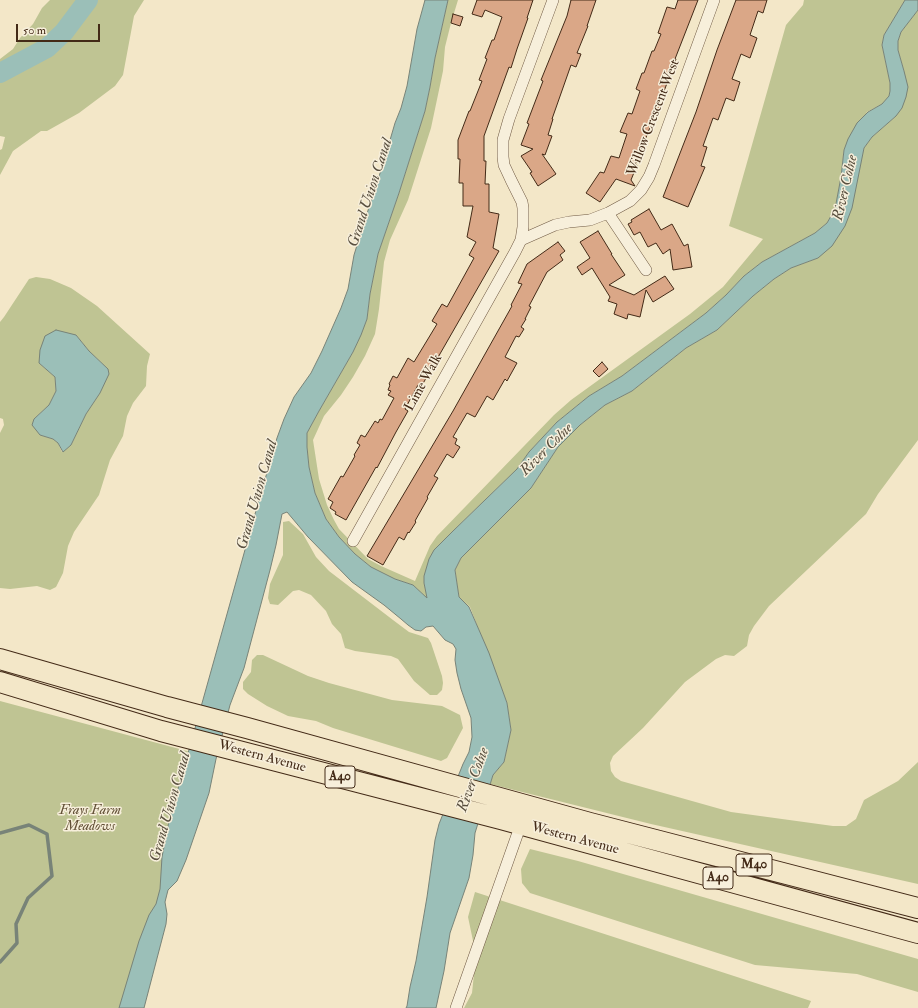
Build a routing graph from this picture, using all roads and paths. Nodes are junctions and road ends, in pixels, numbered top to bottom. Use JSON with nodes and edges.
{"nodes":[{"id":1,"x":553,"y":0,"type":"edge"},
{"id":2,"x":714,"y":0,"type":"edge"},
{"id":3,"x":608,"y":213,"type":"junction"},
{"id":4,"x":521,"y":240,"type":"junction"},
{"id":5,"x":646,"y":270,"type":"dead end"},
{"id":6,"x":353,"y":541,"type":"dead end"},
{"id":7,"x":0,"y":659,"type":"edge"},
{"id":8,"x":0,"y":682,"type":"edge"},
{"id":9,"x":590,"y":823,"type":"junction"},
{"id":10,"x":521,"y":824,"type":"junction"},
{"id":11,"x":757,"y":889,"type":"junction"},
{"id":12,"x":918,"y":894,"type":"edge"},
{"id":13,"x":918,"y":908,"type":"edge"},
{"id":14,"x":918,"y":932,"type":"edge"},
{"id":15,"x":918,"y":943,"type":"edge"},
{"id":16,"x":456,"y":1008,"type":"edge"}],
"edges":[{"from":1,"to":4,"type":"street"},
{"from":2,"to":3,"type":"street","name":"Willow Crescent West"},
{"from":3,"to":4,"type":"street","name":"Willow Crescent West"},
{"from":3,"to":5,"type":"street"},
{"from":4,"to":6,"type":"street","name":"Lime Walk"},
{"from":7,"to":9,"type":"highway","name":"Western Avenue","number":"A40"},
{"from":8,"to":10,"type":"highway","name":"Western Avenue","number":"A40"},
{"from":9,"to":12,"type":"highway","number":"A40"},
{"from":9,"to":13,"type":"highway","number":"M40"},
{"from":10,"to":11,"type":"highway","name":"Western Avenue","number":"A40"},
{"from":10,"to":16,"type":"street"},
{"from":11,"to":14,"type":"highway","number":"M40"},
{"from":11,"to":15,"type":"highway"}]}
